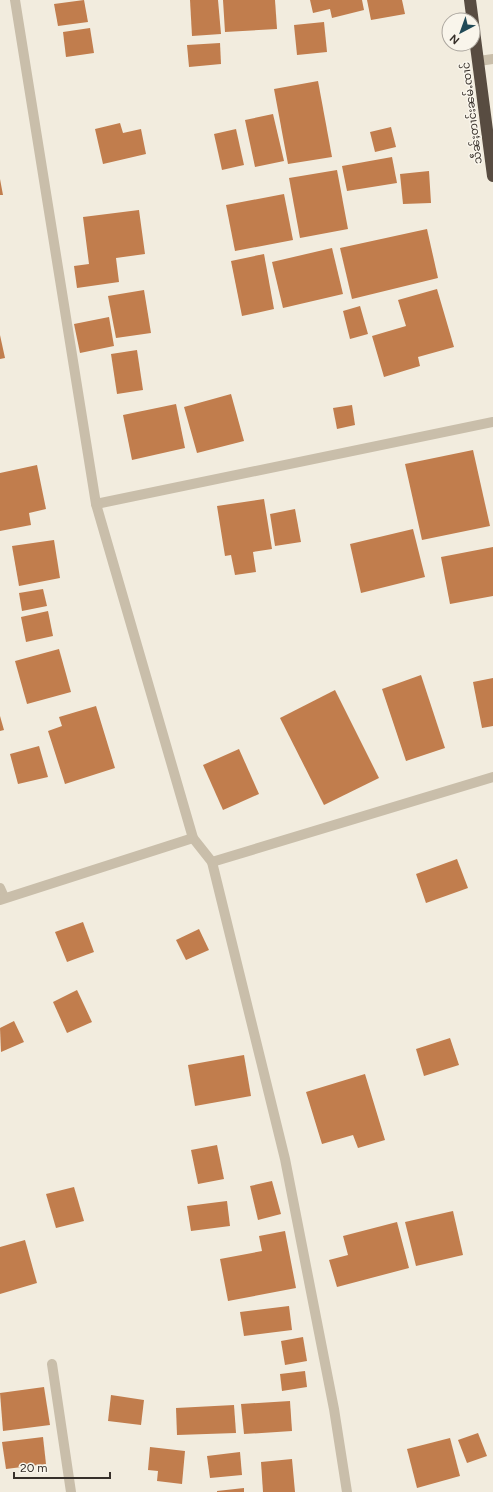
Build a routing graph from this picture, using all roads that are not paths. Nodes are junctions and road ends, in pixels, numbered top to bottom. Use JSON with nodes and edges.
{"nodes":[{"id":1,"x":15,"y":0,"type":"edge"},
{"id":2,"x":470,"y":0,"type":"edge"},
{"id":3,"x":493,"y":59,"type":"edge"},
{"id":4,"x":479,"y":61,"type":"junction"},
{"id":5,"x":493,"y":176,"type":"edge"},
{"id":6,"x":493,"y":422,"type":"edge"},
{"id":7,"x":96,"y":504,"type":"junction"},
{"id":8,"x":493,"y":777,"type":"edge"},
{"id":9,"x":192,"y":838,"type":"junction"},
{"id":10,"x":212,"y":862,"type":"junction"},
{"id":11,"x":0,"y":888,"type":"edge"},
{"id":12,"x":2,"y":899,"type":"edge"},
{"id":13,"x":52,"y":1364,"type":"dead end"},
{"id":14,"x":71,"y":1492,"type":"edge"},
{"id":15,"x":347,"y":1492,"type":"edge"}],
"edges":[{"from":1,"to":7,"type":"street"},
{"from":2,"to":4,"type":"highway","name":"သဵၼ်ႈတၢင်းၼမ်ႉၸၢင်"},
{"from":3,"to":4,"type":"street"},
{"from":4,"to":5,"type":"highway","name":"သဵၼ်ႈတၢင်းၼမ်ႉၸၢင်"},
{"from":6,"to":7,"type":"street"},
{"from":7,"to":9,"type":"street"},
{"from":8,"to":10,"type":"street"},
{"from":9,"to":10,"type":"street"},
{"from":9,"to":12,"type":"street"},
{"from":10,"to":15,"type":"street"},
{"from":11,"to":12,"type":"street"},
{"from":13,"to":14,"type":"street"}]}
